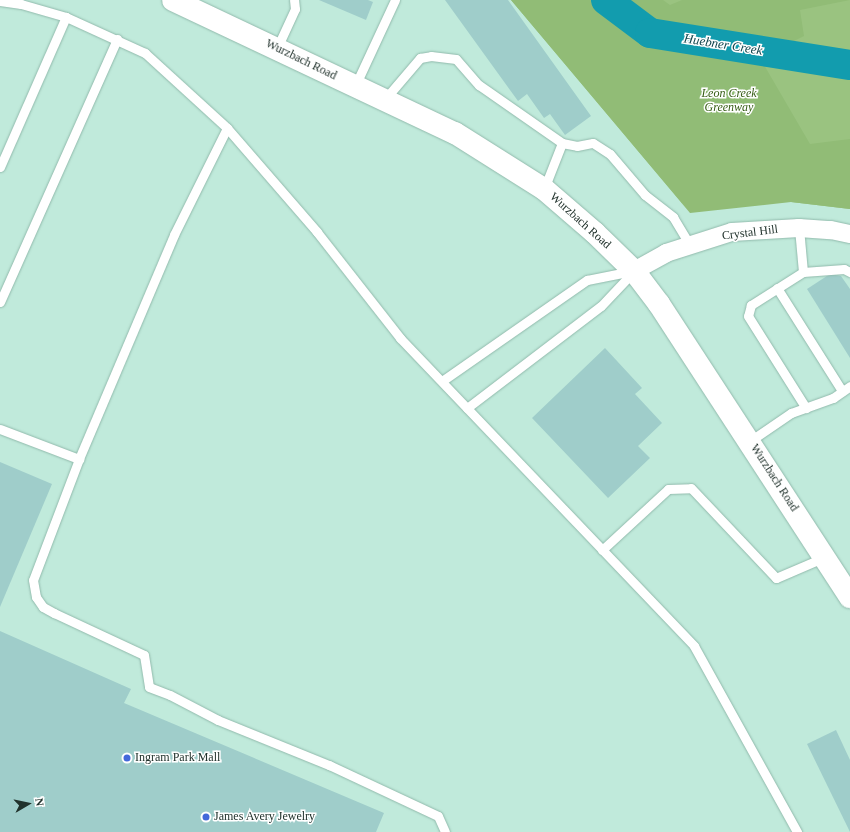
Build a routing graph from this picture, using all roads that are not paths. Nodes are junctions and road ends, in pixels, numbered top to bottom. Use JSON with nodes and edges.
{"nodes":[{"id":1,"x":173,"y":0,"type":"edge"},
{"id":2,"x":294,"y":0,"type":"edge"},
{"id":3,"x":395,"y":0,"type":"edge"},
{"id":4,"x":0,"y":1,"type":"edge"},
{"id":5,"x":210,"y":7,"type":"edge"},
{"id":6,"x":66,"y":16,"type":"junction"},
{"id":7,"x":117,"y":39,"type":"junction"},
{"id":8,"x":277,"y":48,"type":"junction"},
{"id":9,"x":355,"y":86,"type":"junction"},
{"id":10,"x":391,"y":92,"type":"dead end"},
{"id":11,"x":228,"y":128,"type":"junction"},
{"id":12,"x":562,"y":143,"type":"junction"},
{"id":13,"x":0,"y":166,"type":"edge"},
{"id":14,"x":544,"y":189,"type":"junction"},
{"id":15,"x":799,"y":228,"type":"junction"},
{"id":16,"x":850,"y":234,"type":"edge"},
{"id":17,"x":690,"y":245,"type":"junction"},
{"id":18,"x":634,"y":271,"type":"junction"},
{"id":19,"x":802,"y":272,"type":"junction"},
{"id":20,"x":850,"y":272,"type":"edge"},
{"id":21,"x":777,"y":288,"type":"junction"},
{"id":22,"x":0,"y":302,"type":"edge"},
{"id":23,"x":442,"y":381,"type":"junction"},
{"id":24,"x":850,"y":386,"type":"edge"},
{"id":25,"x":842,"y":392,"type":"junction"},
{"id":26,"x":467,"y":408,"type":"junction"},
{"id":27,"x":806,"y":408,"type":"junction"},
{"id":28,"x":0,"y":429,"type":"edge"},
{"id":29,"x":750,"y":441,"type":"junction"},
{"id":30,"x":79,"y":459,"type":"junction"},
{"id":31,"x":602,"y":550,"type":"junction"},
{"id":32,"x":825,"y":558,"type":"junction"},
{"id":33,"x":850,"y":597,"type":"edge"},
{"id":34,"x":445,"y":832,"type":"edge"},
{"id":35,"x":797,"y":832,"type":"edge"}],
"edges":[{"from":1,"to":5,"type":"main road","name":"Wurzbach Road"},
{"from":2,"to":8,"type":"lane"},
{"from":3,"to":9,"type":"lane"},
{"from":4,"to":6,"type":"lane"},
{"from":5,"to":8,"type":"main road","name":"Wurzbach Road"},
{"from":6,"to":7,"type":"lane"},
{"from":6,"to":13,"type":"lane"},
{"from":7,"to":11,"type":"lane"},
{"from":7,"to":22,"type":"lane"},
{"from":8,"to":9,"type":"main road","name":"Wurzbach Road"},
{"from":9,"to":14,"type":"main road","name":"Wurzbach Road"},
{"from":10,"to":12,"type":"lane"},
{"from":11,"to":23,"type":"lane"},
{"from":11,"to":30,"type":"lane"},
{"from":12,"to":14,"type":"lane"},
{"from":12,"to":17,"type":"lane"},
{"from":14,"to":18,"type":"main road","name":"Wurzbach Road"},
{"from":15,"to":16,"type":"street","name":"Crystal Hill"},
{"from":15,"to":17,"type":"street","name":"Crystal Hill"},
{"from":15,"to":19,"type":"lane"},
{"from":17,"to":18,"type":"street","name":"Crystal Hill"},
{"from":18,"to":23,"type":"lane"},
{"from":18,"to":26,"type":"lane"},
{"from":18,"to":29,"type":"main road","name":"Wurzbach Road"},
{"from":19,"to":20,"type":"lane"},
{"from":19,"to":21,"type":"lane"},
{"from":21,"to":25,"type":"lane"},
{"from":21,"to":27,"type":"lane"},
{"from":23,"to":26,"type":"lane"},
{"from":24,"to":25,"type":"lane"},
{"from":25,"to":27,"type":"lane"},
{"from":26,"to":31,"type":"lane"},
{"from":27,"to":29,"type":"lane"},
{"from":28,"to":30,"type":"lane"},
{"from":29,"to":32,"type":"main road","name":"Wurzbach Road"},
{"from":30,"to":34,"type":"lane"},
{"from":31,"to":32,"type":"lane"},
{"from":31,"to":35,"type":"lane"},
{"from":32,"to":33,"type":"main road","name":"Wurzbach Road"}]}
